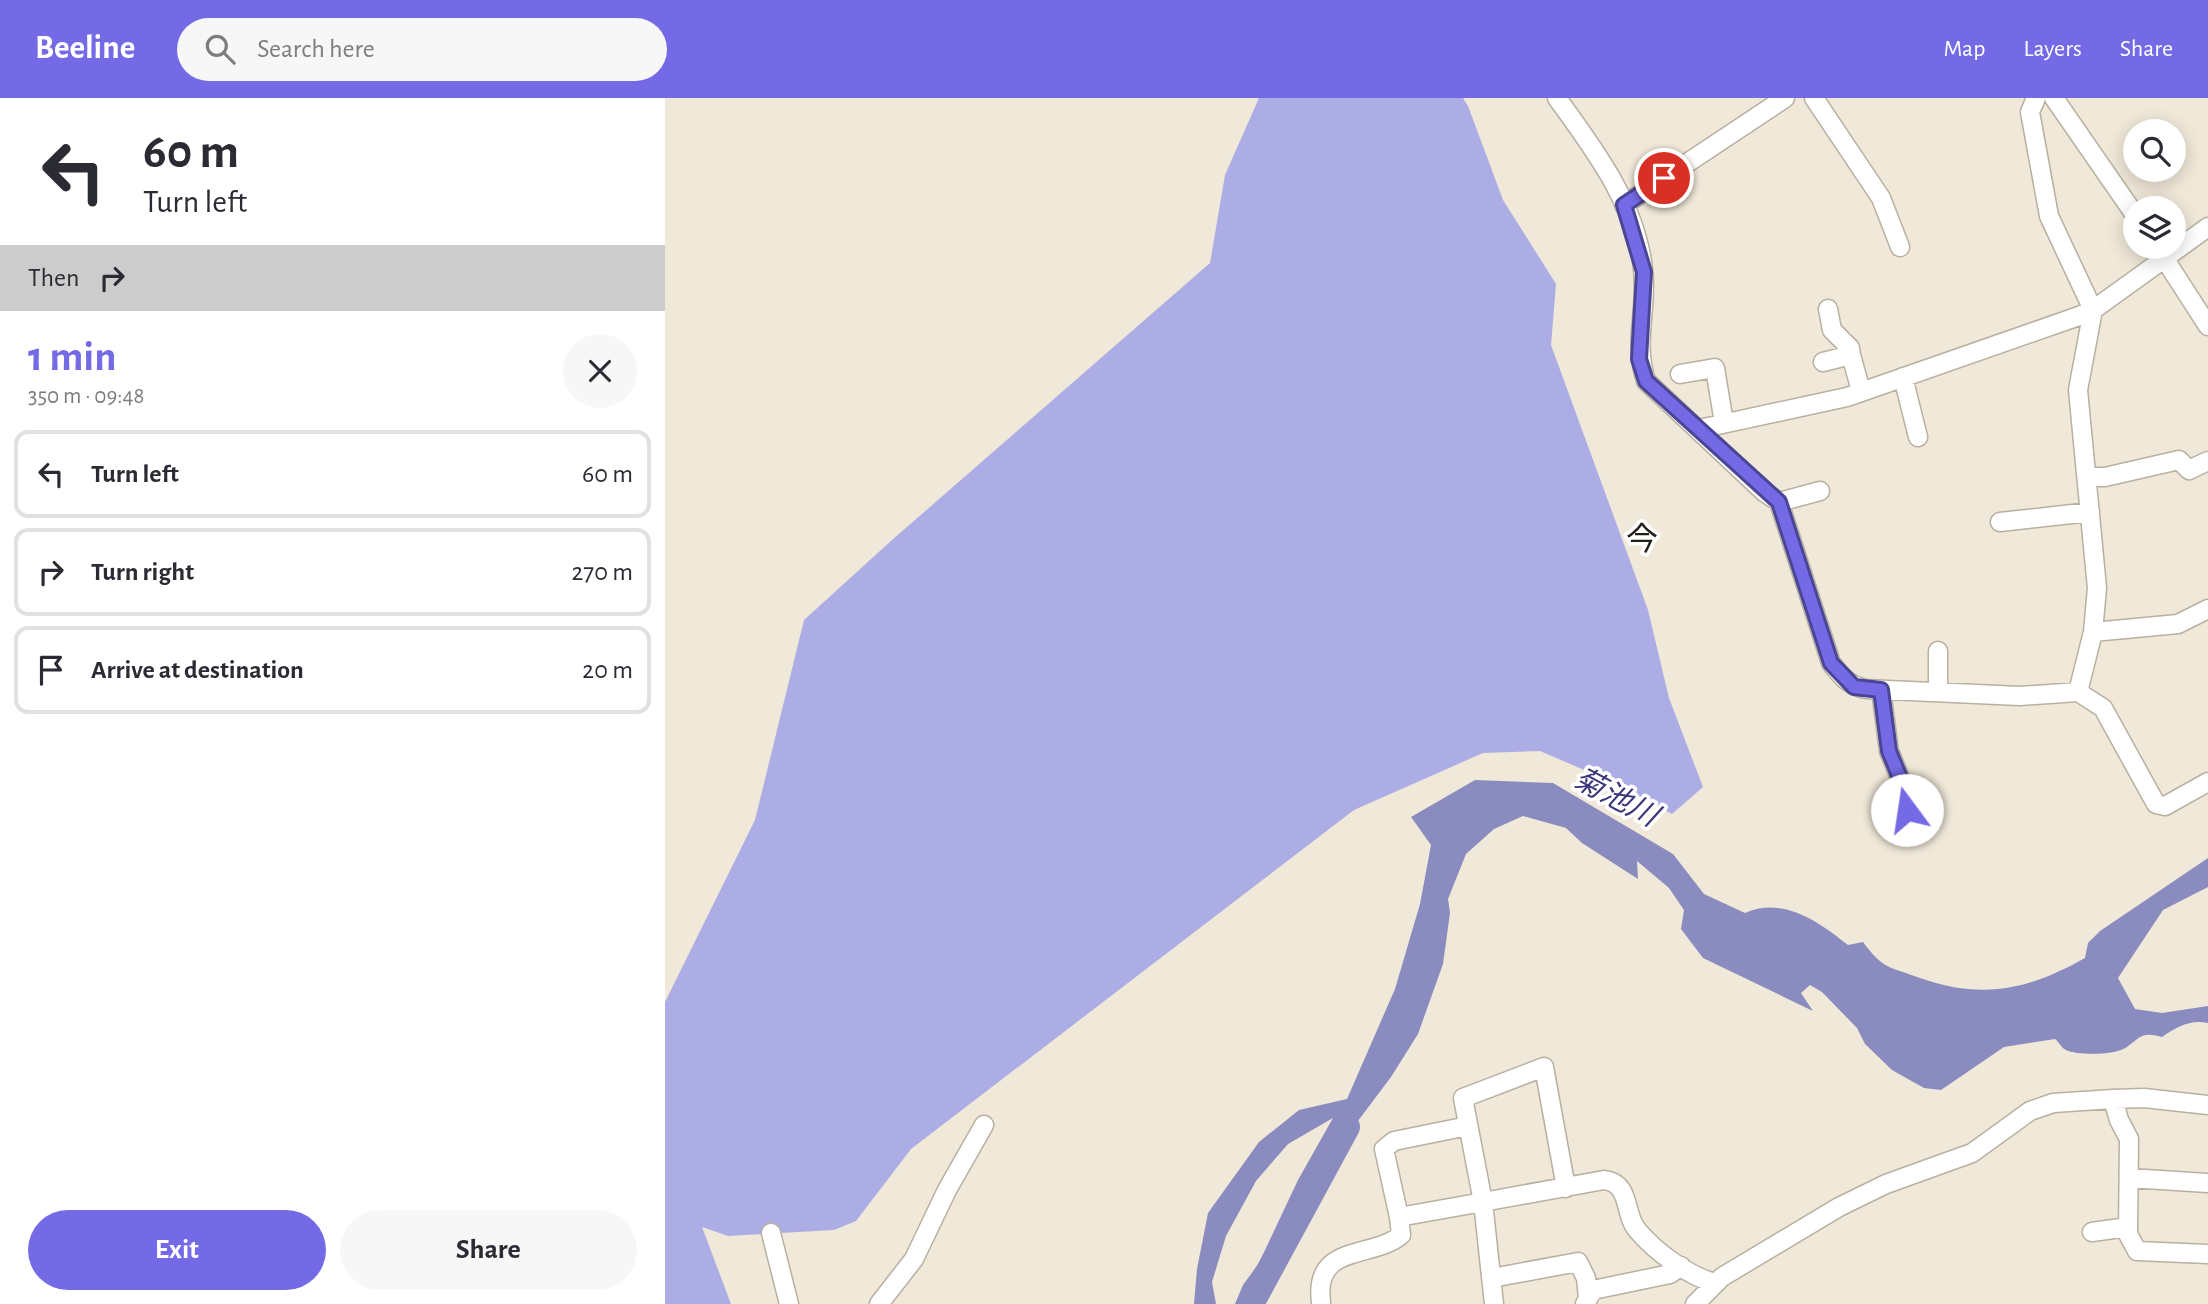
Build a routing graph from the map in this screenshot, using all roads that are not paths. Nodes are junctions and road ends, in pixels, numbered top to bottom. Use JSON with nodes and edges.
{"nodes":[{"id":1,"x":1557,"y":98,"type":"edge"},
{"id":2,"x":1785,"y":98,"type":"edge"},
{"id":3,"x":1814,"y":98,"type":"edge"},
{"id":4,"x":2036,"y":98,"type":"edge"},
{"id":5,"x":2054,"y":98,"type":"edge"},
{"id":6,"x":2123,"y":198,"type":"edge"},
{"id":7,"x":1624,"y":205,"type":"junction"},
{"id":8,"x":2208,"y":227,"type":"edge"},
{"id":9,"x":2186,"y":239,"type":"edge"},
{"id":10,"x":1900,"y":247,"type":"dead end"},
{"id":11,"x":2155,"y":259,"type":"edge"},
{"id":12,"x":2165,"y":259,"type":"edge"},
{"id":13,"x":1828,"y":309,"type":"dead end"},
{"id":14,"x":2094,"y":310,"type":"junction"},
{"id":15,"x":2208,"y":326,"type":"edge"},
{"id":16,"x":1851,"y":355,"type":"junction"},
{"id":17,"x":1823,"y":362,"type":"dead end"},
{"id":18,"x":1680,"y":374,"type":"dead end"},
{"id":19,"x":1903,"y":377,"type":"junction"},
{"id":20,"x":1861,"y":391,"type":"junction"},
{"id":21,"x":1724,"y":423,"type":"junction"},
{"id":22,"x":1699,"y":429,"type":"junction"},
{"id":23,"x":1918,"y":438,"type":"dead end"},
{"id":24,"x":2208,"y":461,"type":"edge"},
{"id":25,"x":2087,"y":477,"type":"junction"},
{"id":26,"x":1821,"y":491,"type":"dead end"},
{"id":27,"x":1779,"y":502,"type":"junction"},
{"id":28,"x":2089,"y":512,"type":"junction"},
{"id":29,"x":2000,"y":522,"type":"dead end"},
{"id":30,"x":2208,"y":609,"type":"edge"},
{"id":31,"x":2093,"y":632,"type":"junction"},
{"id":32,"x":1938,"y":650,"type":"dead end"},
{"id":33,"x":1881,"y":690,"type":"junction"},
{"id":34,"x":1938,"y":692,"type":"junction"},
{"id":35,"x":2078,"y":692,"type":"junction"},
{"id":36,"x":2208,"y":782,"type":"edge"},
{"id":37,"x":1907,"y":810,"type":"dead end"},
{"id":38,"x":2113,"y":1099,"type":"junction"},
{"id":39,"x":2208,"y":1105,"type":"edge"},
{"id":40,"x":984,"y":1125,"type":"dead end"},
{"id":41,"x":1468,"y":1126,"type":"junction"},
{"id":42,"x":2129,"y":1178,"type":"junction"},
{"id":43,"x":2208,"y":1183,"type":"edge"},
{"id":44,"x":1566,"y":1188,"type":"junction"},
{"id":45,"x":1483,"y":1202,"type":"junction"},
{"id":46,"x":1399,"y":1217,"type":"junction"},
{"id":47,"x":2128,"y":1227,"type":"junction"},
{"id":48,"x":2092,"y":1232,"type":"dead end"},
{"id":49,"x":771,"y":1233,"type":"dead end"},
{"id":50,"x":2208,"y":1254,"type":"edge"},
{"id":51,"x":1681,"y":1266,"type":"junction"},
{"id":52,"x":1492,"y":1278,"type":"junction"},
{"id":53,"x":1714,"y":1283,"type":"junction"},
{"id":54,"x":1321,"y":1302,"type":"dead end"},
{"id":55,"x":1587,"y":1302,"type":"edge"},
{"id":56,"x":789,"y":1304,"type":"edge"},
{"id":57,"x":879,"y":1304,"type":"edge"},
{"id":58,"x":1494,"y":1304,"type":"edge"},
{"id":59,"x":1695,"y":1304,"type":"edge"}],
"edges":[{"from":1,"to":7,"type":"street"},
{"from":2,"to":7,"type":"street"},
{"from":3,"to":10,"type":"street"},
{"from":4,"to":14,"type":"street"},
{"from":5,"to":6,"type":"street"},
{"from":7,"to":22,"type":"street"},
{"from":8,"to":9,"type":"street"},
{"from":11,"to":14,"type":"street"},
{"from":12,"to":15,"type":"street"},
{"from":13,"to":16,"type":"street"},
{"from":14,"to":19,"type":"street"},
{"from":14,"to":25,"type":"street"},
{"from":16,"to":17,"type":"street"},
{"from":16,"to":20,"type":"street"},
{"from":18,"to":21,"type":"street"},
{"from":19,"to":20,"type":"street"},
{"from":19,"to":23,"type":"street"},
{"from":20,"to":21,"type":"street"},
{"from":21,"to":22,"type":"street"},
{"from":22,"to":27,"type":"street"},
{"from":24,"to":25,"type":"street"},
{"from":25,"to":28,"type":"street"},
{"from":26,"to":27,"type":"street"},
{"from":27,"to":33,"type":"street"},
{"from":28,"to":29,"type":"street"},
{"from":28,"to":31,"type":"street"},
{"from":30,"to":31,"type":"street"},
{"from":31,"to":35,"type":"street"},
{"from":32,"to":34,"type":"street"},
{"from":33,"to":34,"type":"street"},
{"from":33,"to":37,"type":"street"},
{"from":34,"to":35,"type":"street"},
{"from":35,"to":36,"type":"street"},
{"from":38,"to":39,"type":"street"},
{"from":38,"to":42,"type":"street"},
{"from":38,"to":53,"type":"street"},
{"from":40,"to":57,"type":"street"},
{"from":41,"to":44,"type":"street"},
{"from":41,"to":45,"type":"street"},
{"from":41,"to":46,"type":"street"},
{"from":42,"to":43,"type":"street"},
{"from":42,"to":47,"type":"street"},
{"from":44,"to":45,"type":"street"},
{"from":44,"to":51,"type":"street"},
{"from":45,"to":46,"type":"street"},
{"from":45,"to":52,"type":"street"},
{"from":46,"to":54,"type":"street"},
{"from":47,"to":48,"type":"street"},
{"from":47,"to":50,"type":"street"},
{"from":49,"to":56,"type":"street"},
{"from":51,"to":53,"type":"street"},
{"from":51,"to":55,"type":"street"},
{"from":52,"to":55,"type":"street"},
{"from":52,"to":58,"type":"street"},
{"from":53,"to":59,"type":"street"}]}
